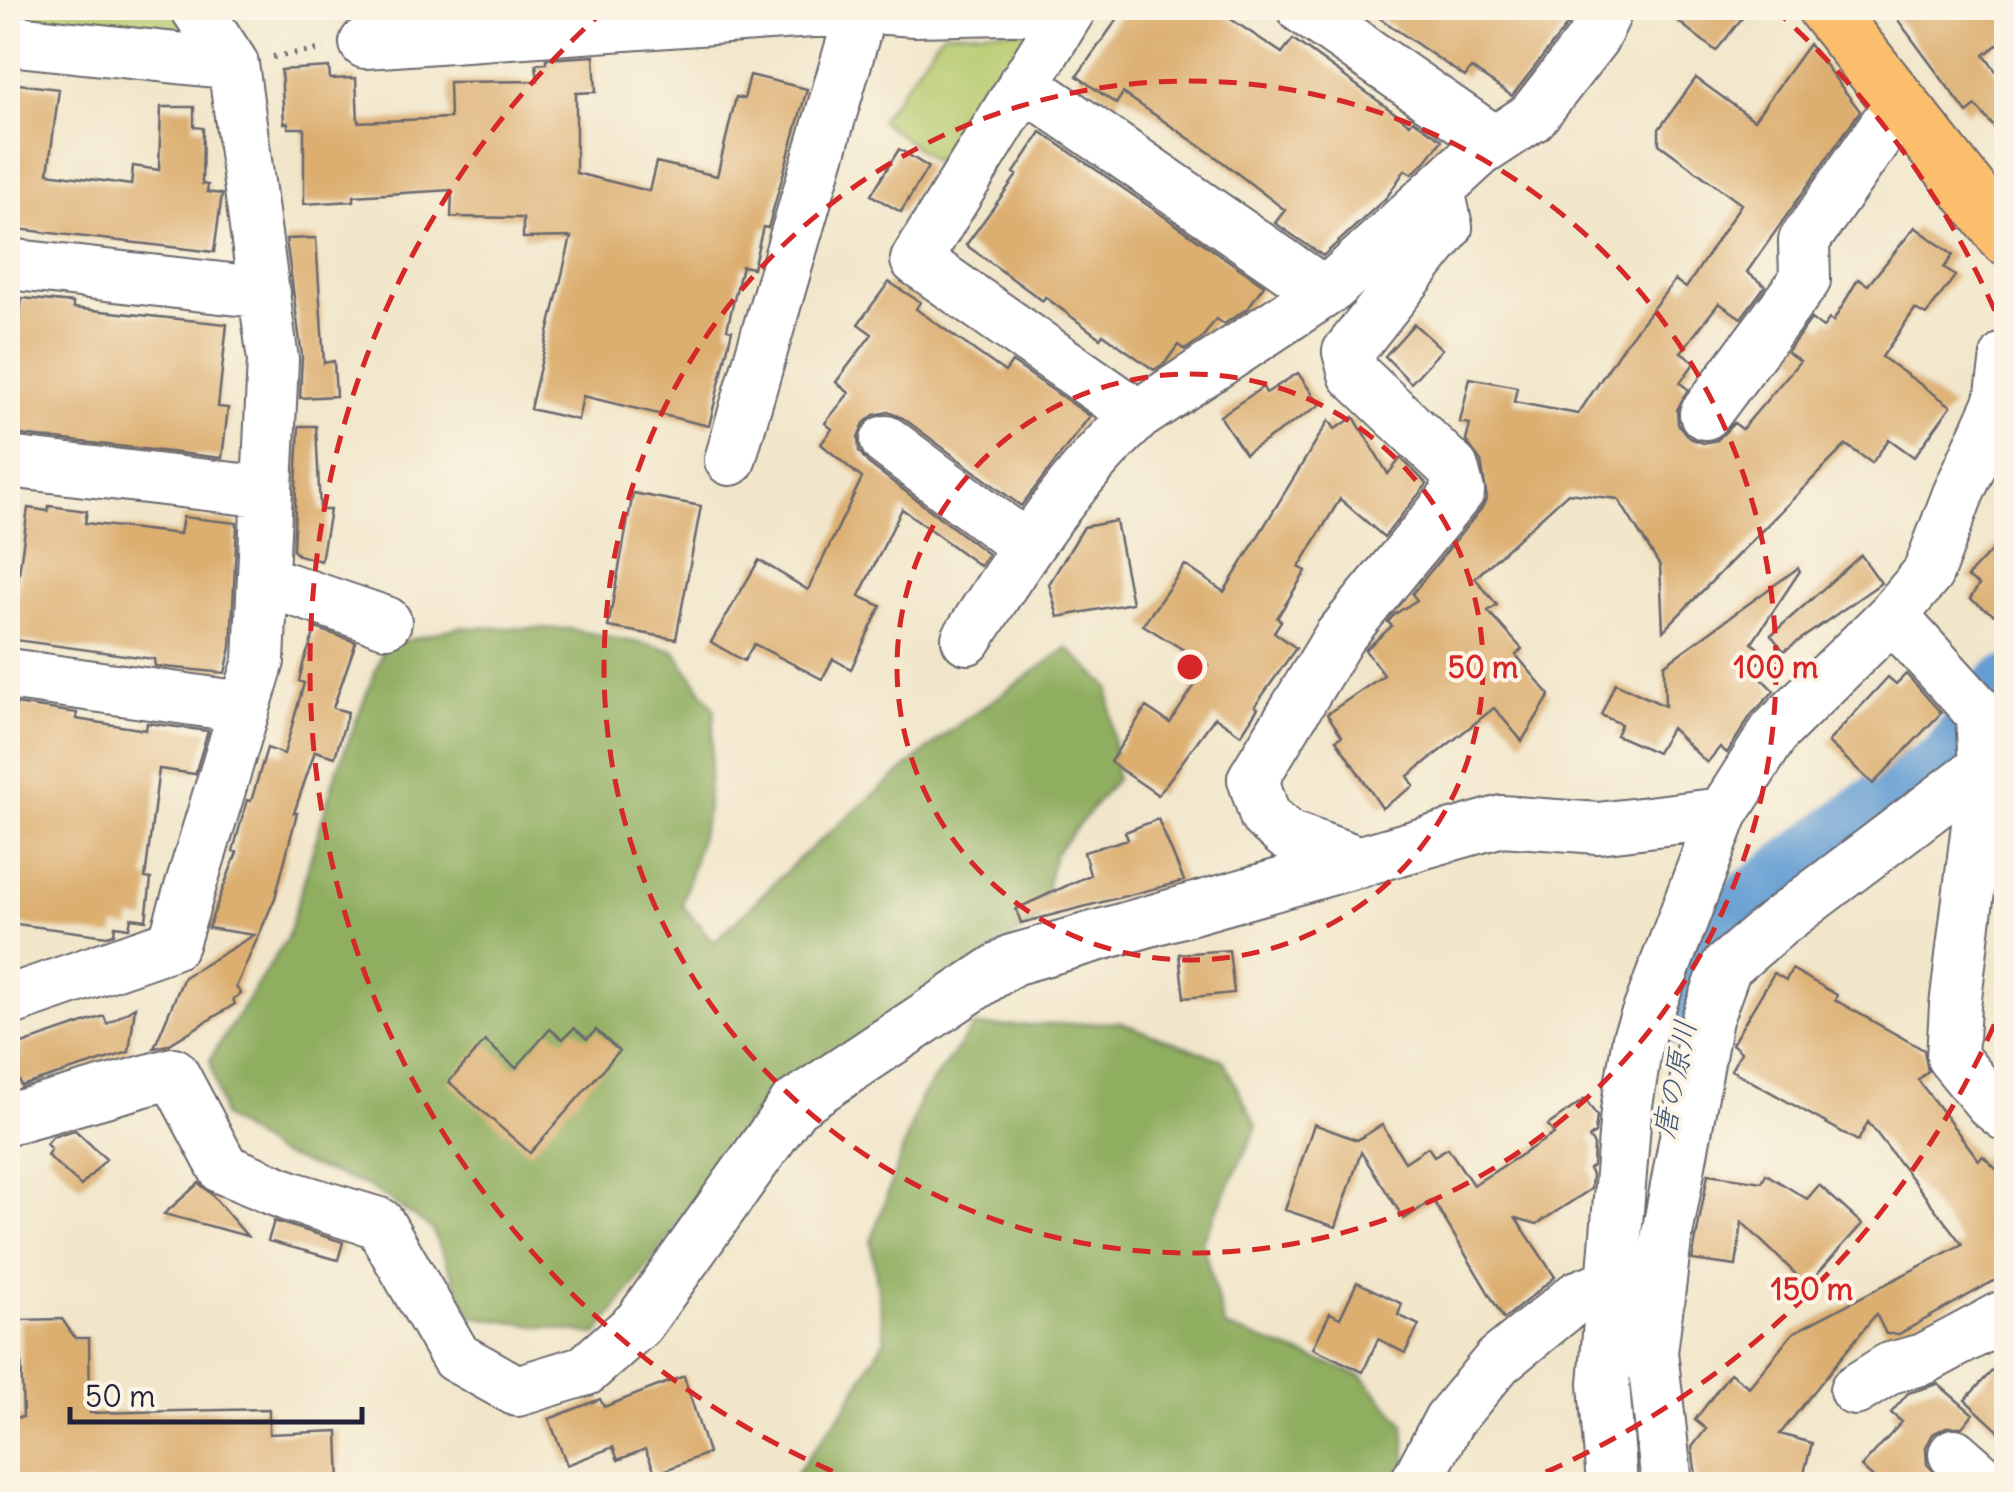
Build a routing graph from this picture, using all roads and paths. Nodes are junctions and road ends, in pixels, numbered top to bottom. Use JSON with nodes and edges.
{"nodes":[{"id":1,"x":196,"y":8,"type":"edge"},
{"id":2,"x":1055,"y":8,"type":"edge"},
{"id":3,"x":1071,"y":8,"type":"edge"},
{"id":4,"x":1302,"y":8,"type":"edge"},
{"id":5,"x":1608,"y":8,"type":"edge"},
{"id":6,"x":1824,"y":8,"type":"edge"},
{"id":7,"x":853,"y":9,"type":"edge"},
{"id":8,"x":8,"y":40,"type":"edge"},
{"id":9,"x":365,"y":43,"type":"joint"},
{"id":10,"x":233,"y":64,"type":"junction"},
{"id":11,"x":1024,"y":84,"type":"junction"},
{"id":12,"x":1904,"y":108,"type":"junction"},
{"id":13,"x":1494,"y":142,"type":"junction"},
{"id":14,"x":1439,"y":189,"type":"junction"},
{"id":15,"x":2004,"y":224,"type":"edge"},
{"id":16,"x":8,"y":264,"type":"edge"},
{"id":17,"x":1324,"y":292,"type":"junction"},
{"id":18,"x":265,"y":293,"type":"junction"},
{"id":19,"x":2006,"y":358,"type":"edge"},
{"id":20,"x":1705,"y":414,"type":"dead end"},
{"id":21,"x":1138,"y":415,"type":"junction"},
{"id":22,"x":886,"y":441,"type":"dead end"},
{"id":23,"x":730,"y":460,"type":"dead end"},
{"id":24,"x":8,"y":462,"type":"edge"},
{"id":25,"x":267,"y":492,"type":"junction"},
{"id":26,"x":1027,"y":547,"type":"junction"},
{"id":27,"x":263,"y":580,"type":"junction"},
{"id":28,"x":1892,"y":616,"type":"junction"},
{"id":29,"x":386,"y":622,"type":"dead end"},
{"id":30,"x":967,"y":639,"type":"dead end"},
{"id":31,"x":8,"y":674,"type":"edge"},
{"id":32,"x":243,"y":706,"type":"junction"},
{"id":33,"x":1990,"y":741,"type":"edge"},
{"id":34,"x":1722,"y":813,"type":"junction"},
{"id":35,"x":1360,"y":862,"type":"junction"},
{"id":36,"x":8,"y":1002,"type":"edge"},
{"id":37,"x":2006,"y":1116,"type":"edge"},
{"id":38,"x":8,"y":1119,"type":"edge"},
{"id":39,"x":1626,"y":1302,"type":"junction"},
{"id":40,"x":2006,"y":1315,"type":"edge"},
{"id":41,"x":1854,"y":1390,"type":"dead end"},
{"id":42,"x":1414,"y":1484,"type":"edge"},
{"id":43,"x":1612,"y":1484,"type":"edge"},
{"id":44,"x":1667,"y":1484,"type":"edge"}],
"edges":[{"from":1,"to":10,"type":"street"},
{"from":2,"to":7,"type":"street"},
{"from":3,"to":11,"type":"street"},
{"from":4,"to":13,"type":"street"},
{"from":5,"to":13,"type":"street"},
{"from":6,"to":12,"type":"main road"},
{"from":7,"to":9,"type":"street"},
{"from":7,"to":23,"type":"street"},
{"from":8,"to":10,"type":"street"},
{"from":9,"to":10,"type":"path"},
{"from":10,"to":18,"type":"street"},
{"from":11,"to":17,"type":"street"},
{"from":11,"to":21,"type":"street"},
{"from":12,"to":15,"type":"main road"},
{"from":12,"to":20,"type":"street"},
{"from":13,"to":14,"type":"street"},
{"from":14,"to":17,"type":"street"},
{"from":14,"to":35,"type":"street"},
{"from":16,"to":18,"type":"street"},
{"from":17,"to":21,"type":"street"},
{"from":18,"to":25,"type":"street"},
{"from":19,"to":28,"type":"street"},
{"from":21,"to":26,"type":"street"},
{"from":22,"to":26,"type":"street"},
{"from":24,"to":25,"type":"street"},
{"from":25,"to":27,"type":"street"},
{"from":26,"to":30,"type":"street"},
{"from":27,"to":29,"type":"street"},
{"from":27,"to":32,"type":"street"},
{"from":28,"to":33,"type":"street"},
{"from":28,"to":34,"type":"street"},
{"from":31,"to":32,"type":"street"},
{"from":32,"to":36,"type":"street"},
{"from":33,"to":37,"type":"street"},
{"from":33,"to":39,"type":"street"},
{"from":34,"to":35,"type":"street"},
{"from":34,"to":39,"type":"street"},
{"from":35,"to":38,"type":"street"},
{"from":39,"to":42,"type":"street"},
{"from":39,"to":43,"type":"street"},
{"from":39,"to":44,"type":"street"},
{"from":40,"to":41,"type":"street"}]}
